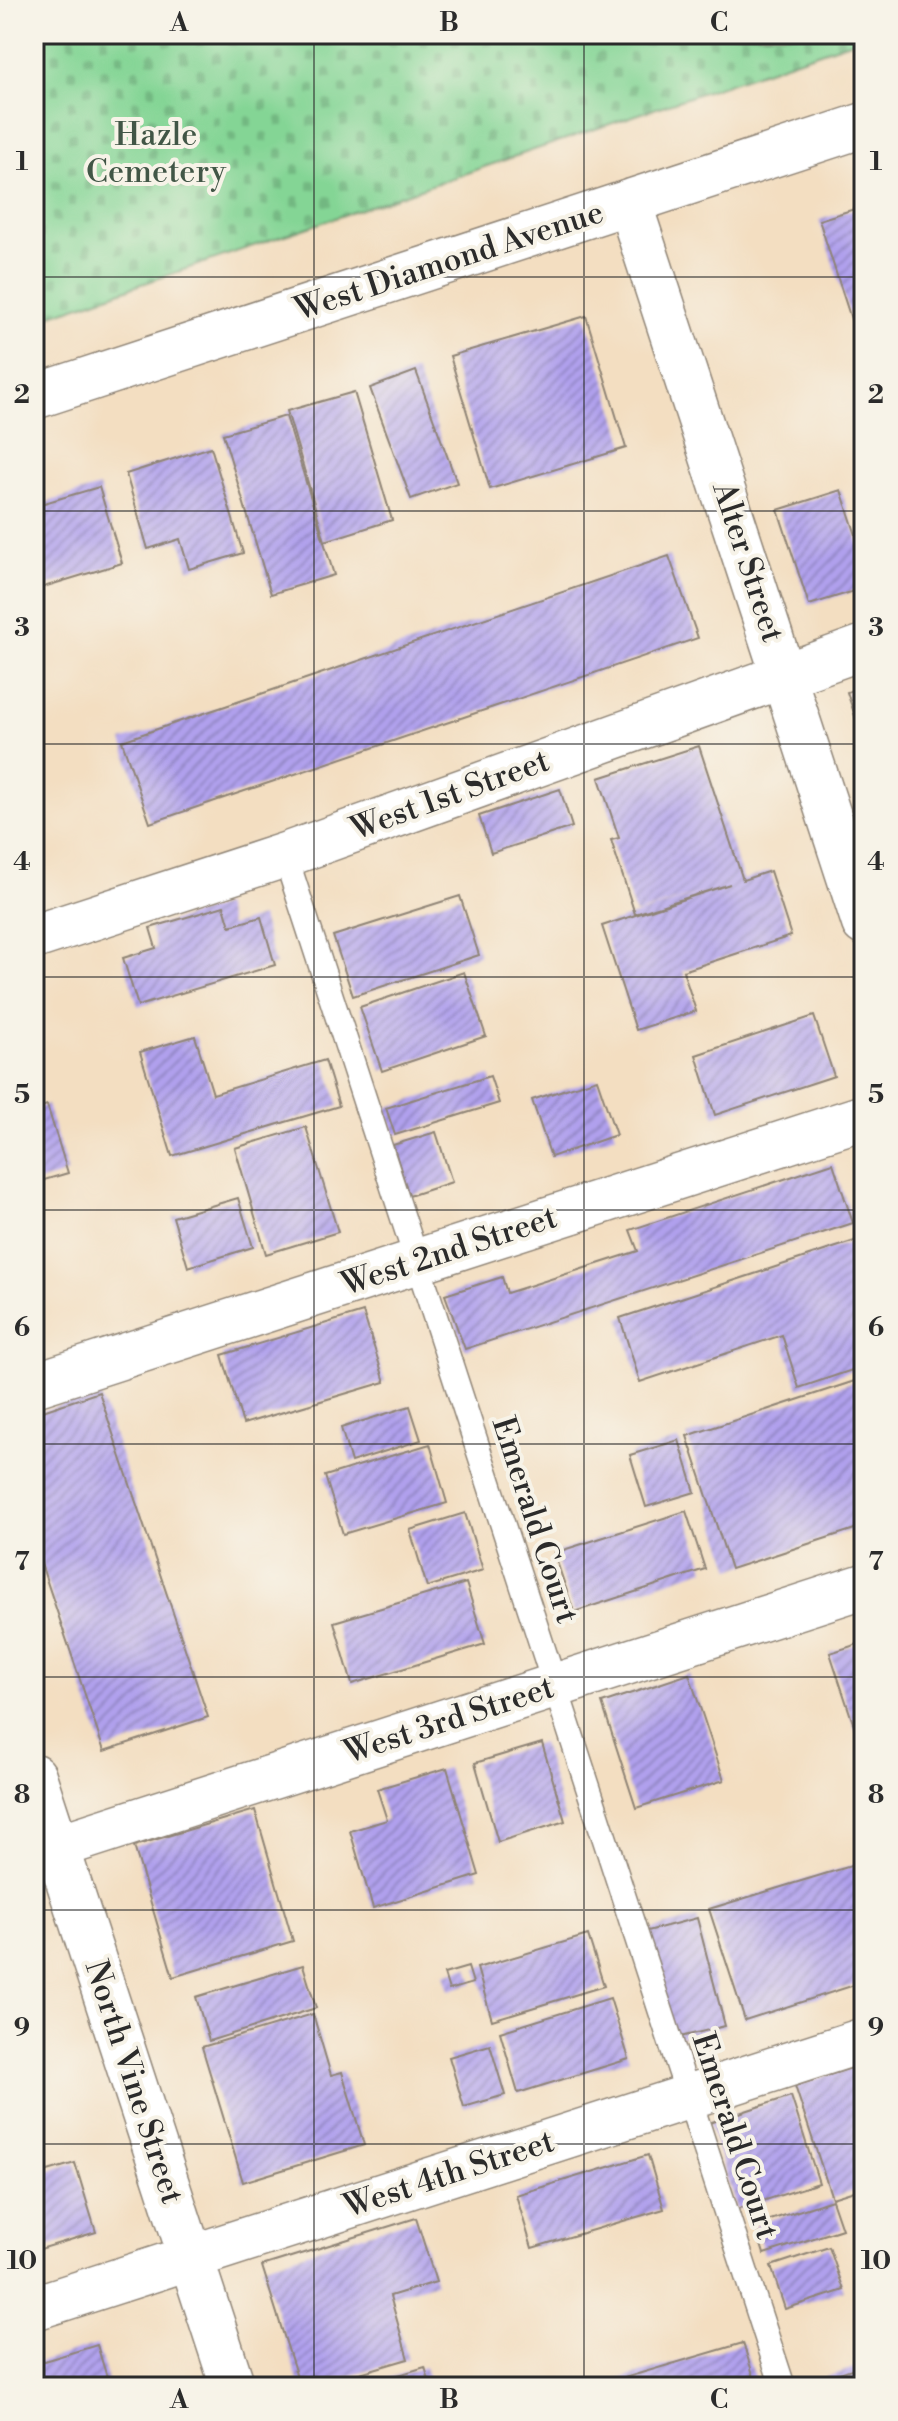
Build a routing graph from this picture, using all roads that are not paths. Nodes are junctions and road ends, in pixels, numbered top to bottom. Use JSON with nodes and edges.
{"nodes":[{"id":1,"x":864,"y":125,"type":"edge"},
{"id":2,"x":629,"y":202,"type":"junction"},
{"id":3,"x":34,"y":397,"type":"edge"},
{"id":4,"x":864,"y":647,"type":"edge"},
{"id":5,"x":784,"y":673,"type":"junction"},
{"id":6,"x":285,"y":855,"type":"junction"},
{"id":7,"x":864,"y":923,"type":"edge"},
{"id":8,"x":34,"y":937,"type":"edge"},
{"id":9,"x":864,"y":1117,"type":"edge"},
{"id":10,"x":417,"y":1261,"type":"junction"},
{"id":11,"x":34,"y":1385,"type":"edge"},
{"id":12,"x":864,"y":1586,"type":"edge"},
{"id":13,"x":555,"y":1685,"type":"junction"},
{"id":14,"x":34,"y":1776,"type":"edge"},
{"id":15,"x":45,"y":1850,"type":"edge"},
{"id":16,"x":864,"y":2040,"type":"edge"},
{"id":17,"x":689,"y":2096,"type":"junction"},
{"id":18,"x":191,"y":2257,"type":"junction"},
{"id":19,"x":34,"y":2308,"type":"edge"},
{"id":20,"x":233,"y":2387,"type":"edge"},
{"id":21,"x":783,"y":2387,"type":"edge"}],
"edges":[{"from":1,"to":2,"type":"street","name":"West Diamond Avenue"},
{"from":2,"to":3,"type":"street","name":"West Diamond Avenue"},
{"from":2,"to":5,"type":"street","name":"Alter Street"},
{"from":4,"to":5,"type":"street","name":"West 1st Street"},
{"from":5,"to":6,"type":"street","name":"West 1st Street"},
{"from":5,"to":7,"type":"street","name":"Alter Street"},
{"from":6,"to":8,"type":"street","name":"West 1st Street"},
{"from":6,"to":10,"type":"lane","name":"Emerald Court"},
{"from":9,"to":10,"type":"street","name":"West 2nd Street"},
{"from":10,"to":11,"type":"street","name":"West 2nd Street"},
{"from":10,"to":13,"type":"lane","name":"Emerald Court"},
{"from":12,"to":13,"type":"street","name":"West 3rd Street"},
{"from":13,"to":15,"type":"street","name":"West 3rd Street"},
{"from":13,"to":17,"type":"lane","name":"Emerald Court"},
{"from":14,"to":15,"type":"street","name":"North Vine Street"},
{"from":15,"to":18,"type":"street","name":"North Vine Street"},
{"from":16,"to":17,"type":"street","name":"West 4th Street"},
{"from":17,"to":18,"type":"street","name":"West 4th Street"},
{"from":17,"to":21,"type":"lane","name":"Emerald Court"},
{"from":18,"to":19,"type":"street","name":"West 4th Street"},
{"from":18,"to":20,"type":"street","name":"North Vine Street"}]}
